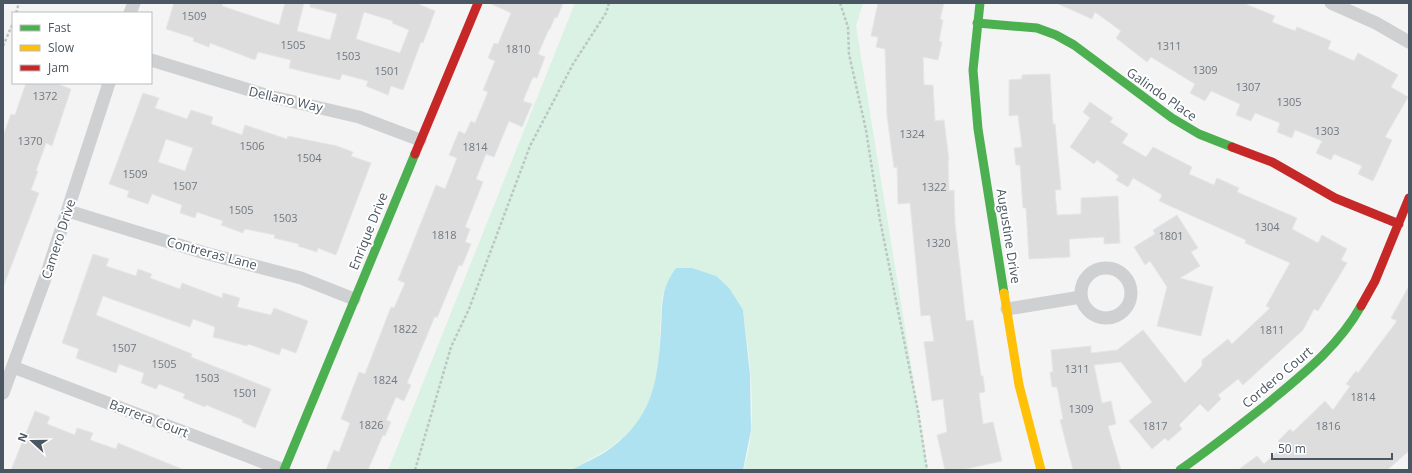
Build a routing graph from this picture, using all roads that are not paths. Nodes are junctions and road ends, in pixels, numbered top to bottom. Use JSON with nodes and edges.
{"nodes":[{"id":1,"x":478,"y":3,"type":"edge"},
{"id":2,"x":980,"y":3,"type":"edge"},
{"id":3,"x":1331,"y":3,"type":"edge"},
{"id":4,"x":977,"y":23,"type":"junction"},
{"id":5,"x":1409,"y":42,"type":"edge"},
{"id":6,"x":152,"y":60,"type":"edge"},
{"id":7,"x":109,"y":84,"type":"edge"},
{"id":8,"x":420,"y":140,"type":"junction"},
{"id":9,"x":1409,"y":198,"type":"edge"},
{"id":10,"x":68,"y":211,"type":"junction"},
{"id":11,"x":1399,"y":224,"type":"junction"},
{"id":12,"x":1081,"y":297,"type":"dead end"},
{"id":13,"x":354,"y":299,"type":"junction"},
{"id":14,"x":1007,"y":309,"type":"junction"},
{"id":15,"x":13,"y":367,"type":"junction"},
{"id":16,"x":3,"y":393,"type":"edge"},
{"id":17,"x":284,"y":470,"type":"edge"},
{"id":18,"x":1041,"y":470,"type":"edge"},
{"id":19,"x":1180,"y":470,"type":"edge"}],
"edges":[{"from":1,"to":8,"type":"street","name":"Enrique Drive"},
{"from":2,"to":4,"type":"street","name":"Augustine Drive"},
{"from":3,"to":5,"type":"street"},
{"from":4,"to":11,"type":"street","name":"Galindo Place"},
{"from":4,"to":14,"type":"street","name":"Augustine Drive"},
{"from":6,"to":8,"type":"street","name":"Dellano Way"},
{"from":7,"to":10,"type":"street","name":"Camero Drive"},
{"from":8,"to":13,"type":"street","name":"Enrique Drive"},
{"from":9,"to":11,"type":"street","name":"Cordero Court"},
{"from":10,"to":13,"type":"street","name":"Contreras Lane"},
{"from":10,"to":15,"type":"street","name":"Camero Drive"},
{"from":11,"to":19,"type":"street","name":"Cordero Court"},
{"from":12,"to":14,"type":"street"},
{"from":13,"to":17,"type":"street","name":"Enrique Drive"},
{"from":14,"to":18,"type":"street","name":"Augustine Drive"},
{"from":15,"to":16,"type":"street","name":"Camero Drive"},
{"from":15,"to":17,"type":"street","name":"Barrera Court"}]}
